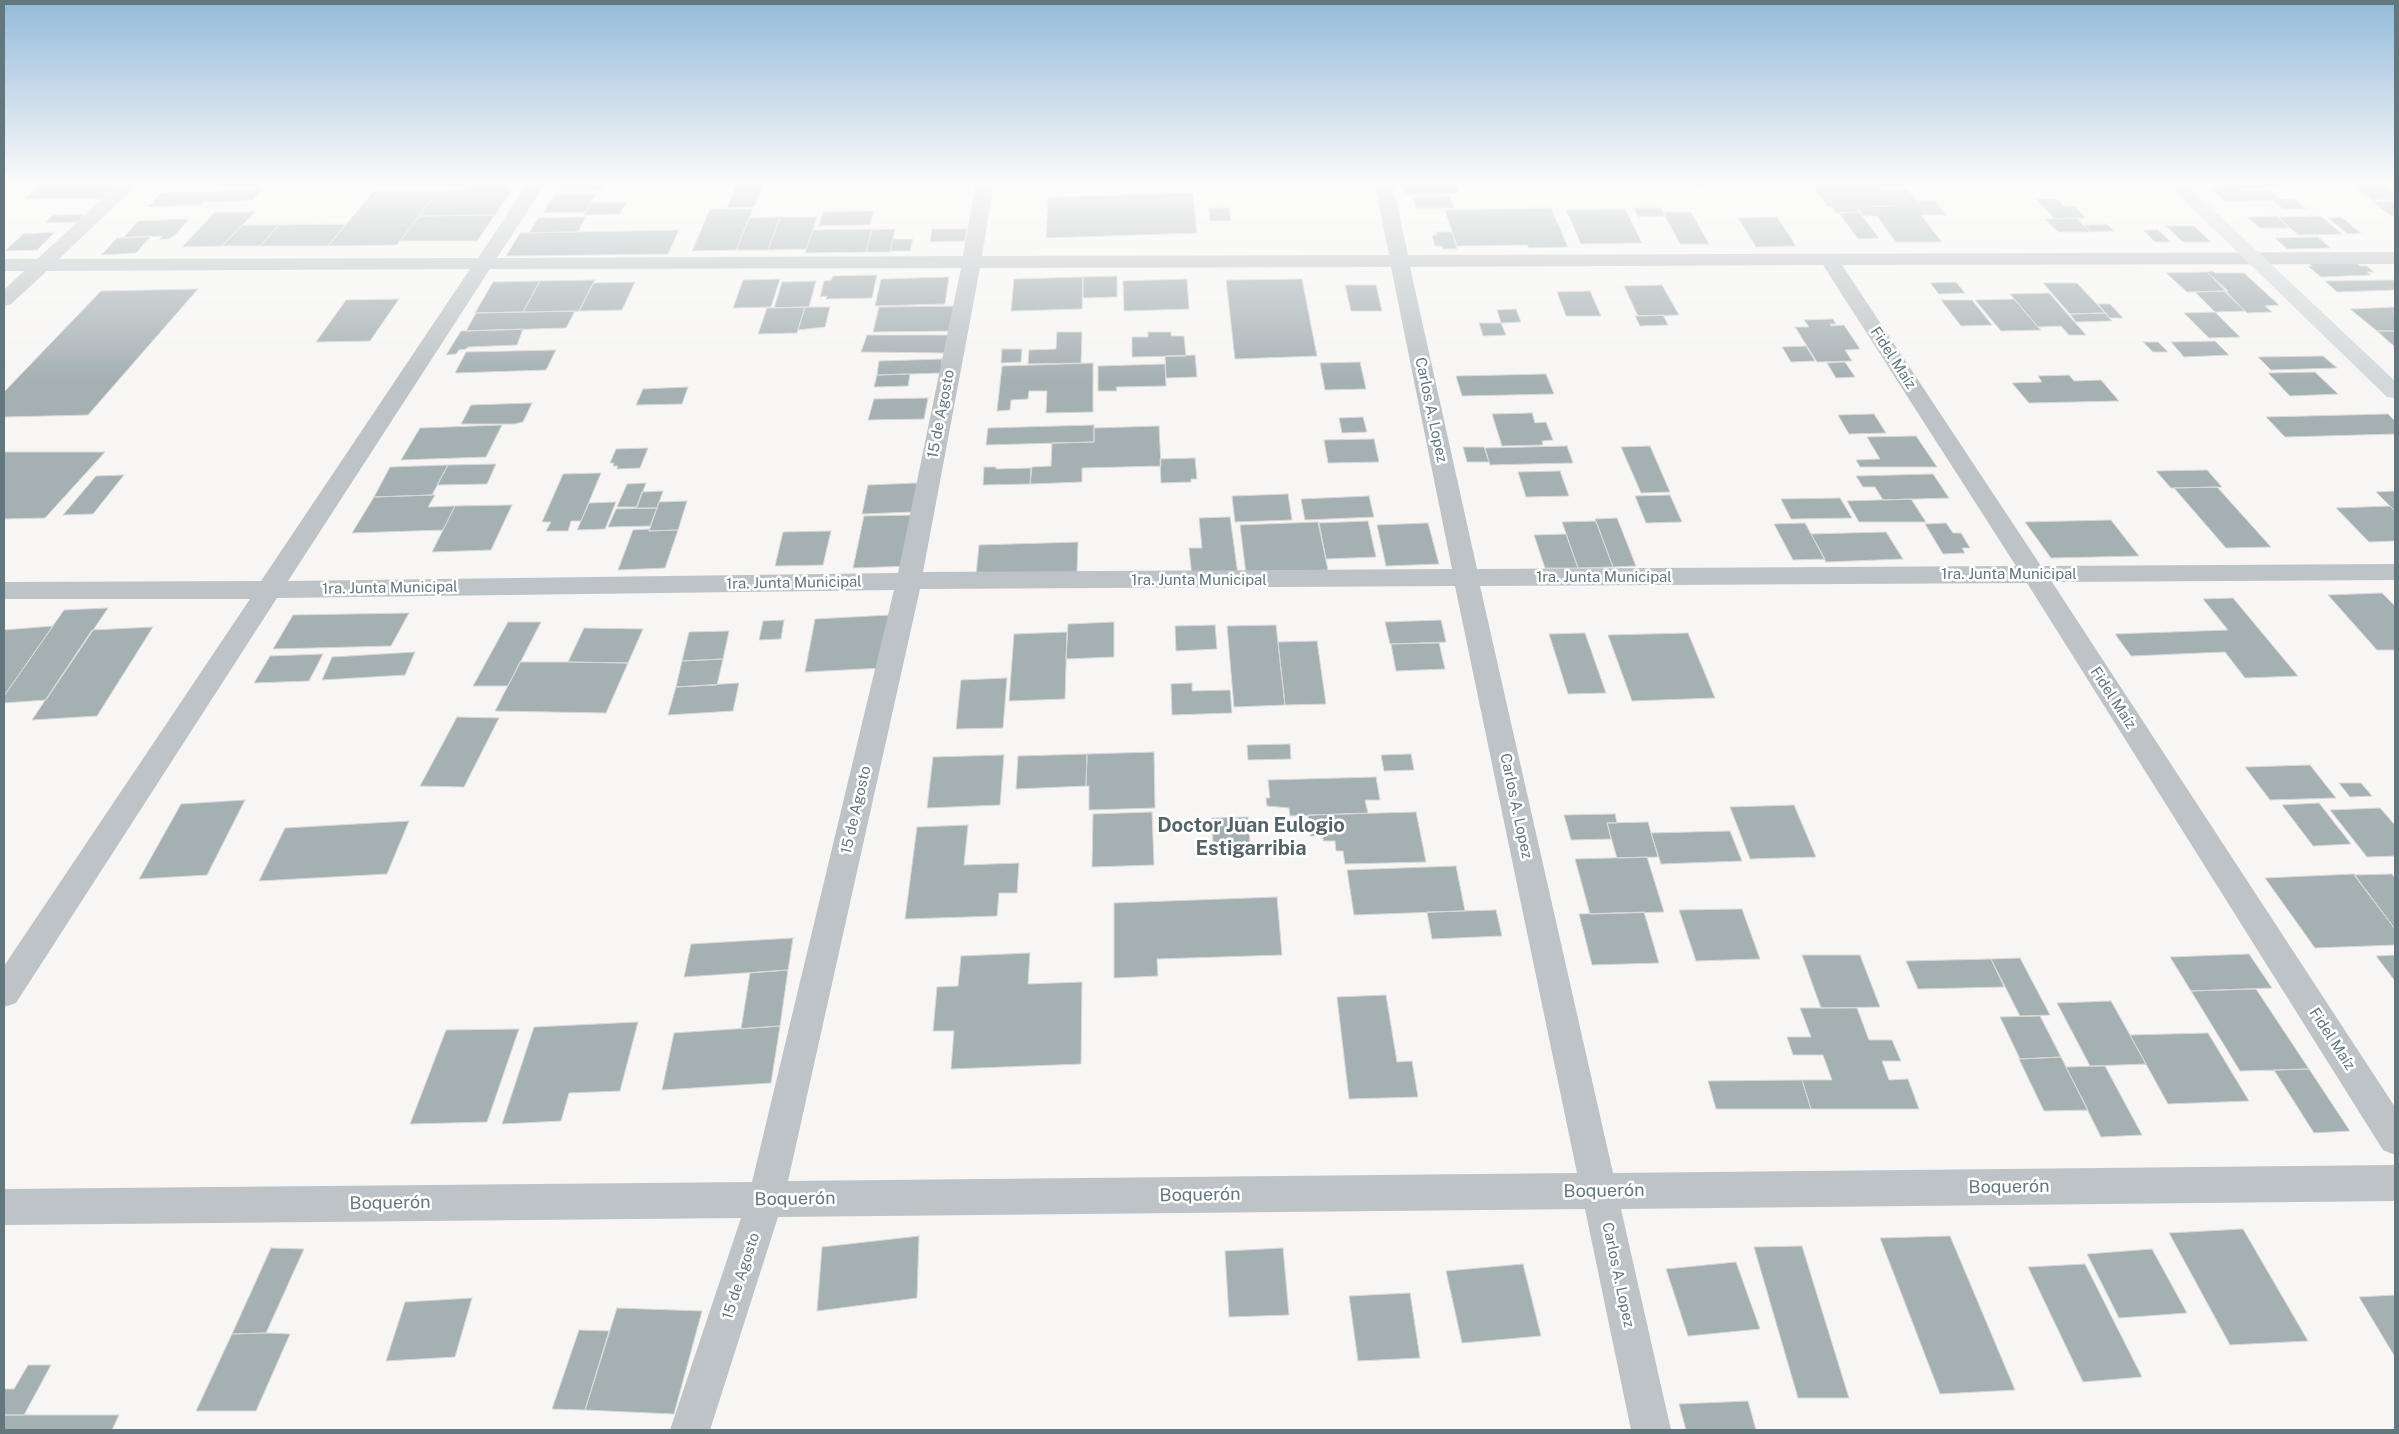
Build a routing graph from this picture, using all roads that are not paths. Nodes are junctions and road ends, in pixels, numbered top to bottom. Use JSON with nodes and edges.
{"nodes":[{"id":1,"x":60,"y":248,"type":"edge"},
{"id":2,"x":495,"y":248,"type":"edge"},
{"id":3,"x":974,"y":248,"type":"edge"},
{"id":4,"x":1398,"y":248,"type":"edge"},
{"id":5,"x":2244,"y":248,"type":"edge"},
{"id":6,"x":2255,"y":258,"type":"junction"},
{"id":7,"x":2395,"y":258,"type":"edge"},
{"id":8,"x":1828,"y":259,"type":"junction"},
{"id":9,"x":972,"y":261,"type":"junction"},
{"id":10,"x":1401,"y":261,"type":"junction"},
{"id":11,"x":485,"y":264,"type":"junction"},
{"id":12,"x":4,"y":265,"type":"edge"},
{"id":13,"x":41,"y":265,"type":"junction"},
{"id":14,"x":4,"y":300,"type":"edge"},
{"id":15,"x":2395,"y":392,"type":"edge"},
{"id":16,"x":2395,"y":572,"type":"edge"},
{"id":17,"x":2034,"y":574,"type":"junction"},
{"id":18,"x":1466,"y":578,"type":"junction"},
{"id":19,"x":909,"y":581,"type":"junction"},
{"id":20,"x":4,"y":590,"type":"edge"},
{"id":21,"x":268,"y":590,"type":"junction"},
{"id":22,"x":4,"y":993,"type":"edge"},
{"id":23,"x":2395,"y":1138,"type":"edge"},
{"id":24,"x":2395,"y":1183,"type":"edge"},
{"id":25,"x":1600,"y":1191,"type":"junction"},
{"id":26,"x":766,"y":1199,"type":"junction"},
{"id":27,"x":4,"y":1207,"type":"edge"},
{"id":28,"x":690,"y":1430,"type":"edge"},
{"id":29,"x":1651,"y":1430,"type":"edge"}],
"edges":[{"from":1,"to":13,"type":"street"},
{"from":2,"to":11,"type":"street"},
{"from":3,"to":9,"type":"street","name":"15 de Agosto"},
{"from":4,"to":10,"type":"street","name":"Carlos A. Lopez"},
{"from":5,"to":6,"type":"main road"},
{"from":6,"to":7,"type":"street"},
{"from":6,"to":8,"type":"street"},
{"from":6,"to":15,"type":"main road"},
{"from":8,"to":10,"type":"street"},
{"from":8,"to":17,"type":"street","name":"Fidel Maíz"},
{"from":9,"to":10,"type":"street"},
{"from":9,"to":11,"type":"street"},
{"from":9,"to":19,"type":"street","name":"15 de Agosto"},
{"from":10,"to":18,"type":"street","name":"Carlos A. Lopez"},
{"from":11,"to":13,"type":"street"},
{"from":11,"to":21,"type":"street"},
{"from":12,"to":13,"type":"street"},
{"from":13,"to":14,"type":"street"},
{"from":16,"to":17,"type":"street","name":"1ra. Junta Municipal"},
{"from":17,"to":18,"type":"street","name":"1ra. Junta Municipal"},
{"from":17,"to":23,"type":"street","name":"Fidel Maíz"},
{"from":18,"to":19,"type":"street","name":"1ra. Junta Municipal"},
{"from":18,"to":25,"type":"street","name":"Carlos A. Lopez"},
{"from":19,"to":21,"type":"street","name":"1ra. Junta Municipal"},
{"from":19,"to":26,"type":"street","name":"15 de Agosto"},
{"from":20,"to":21,"type":"street","name":"1ra. Junta Municipal"},
{"from":21,"to":22,"type":"street"},
{"from":24,"to":25,"type":"street","name":"Boquerón"},
{"from":25,"to":26,"type":"street","name":"Boquerón"},
{"from":25,"to":29,"type":"street","name":"Carlos A. Lopez"},
{"from":26,"to":27,"type":"street","name":"Boquerón"},
{"from":26,"to":28,"type":"street","name":"15 de Agosto"}]}
